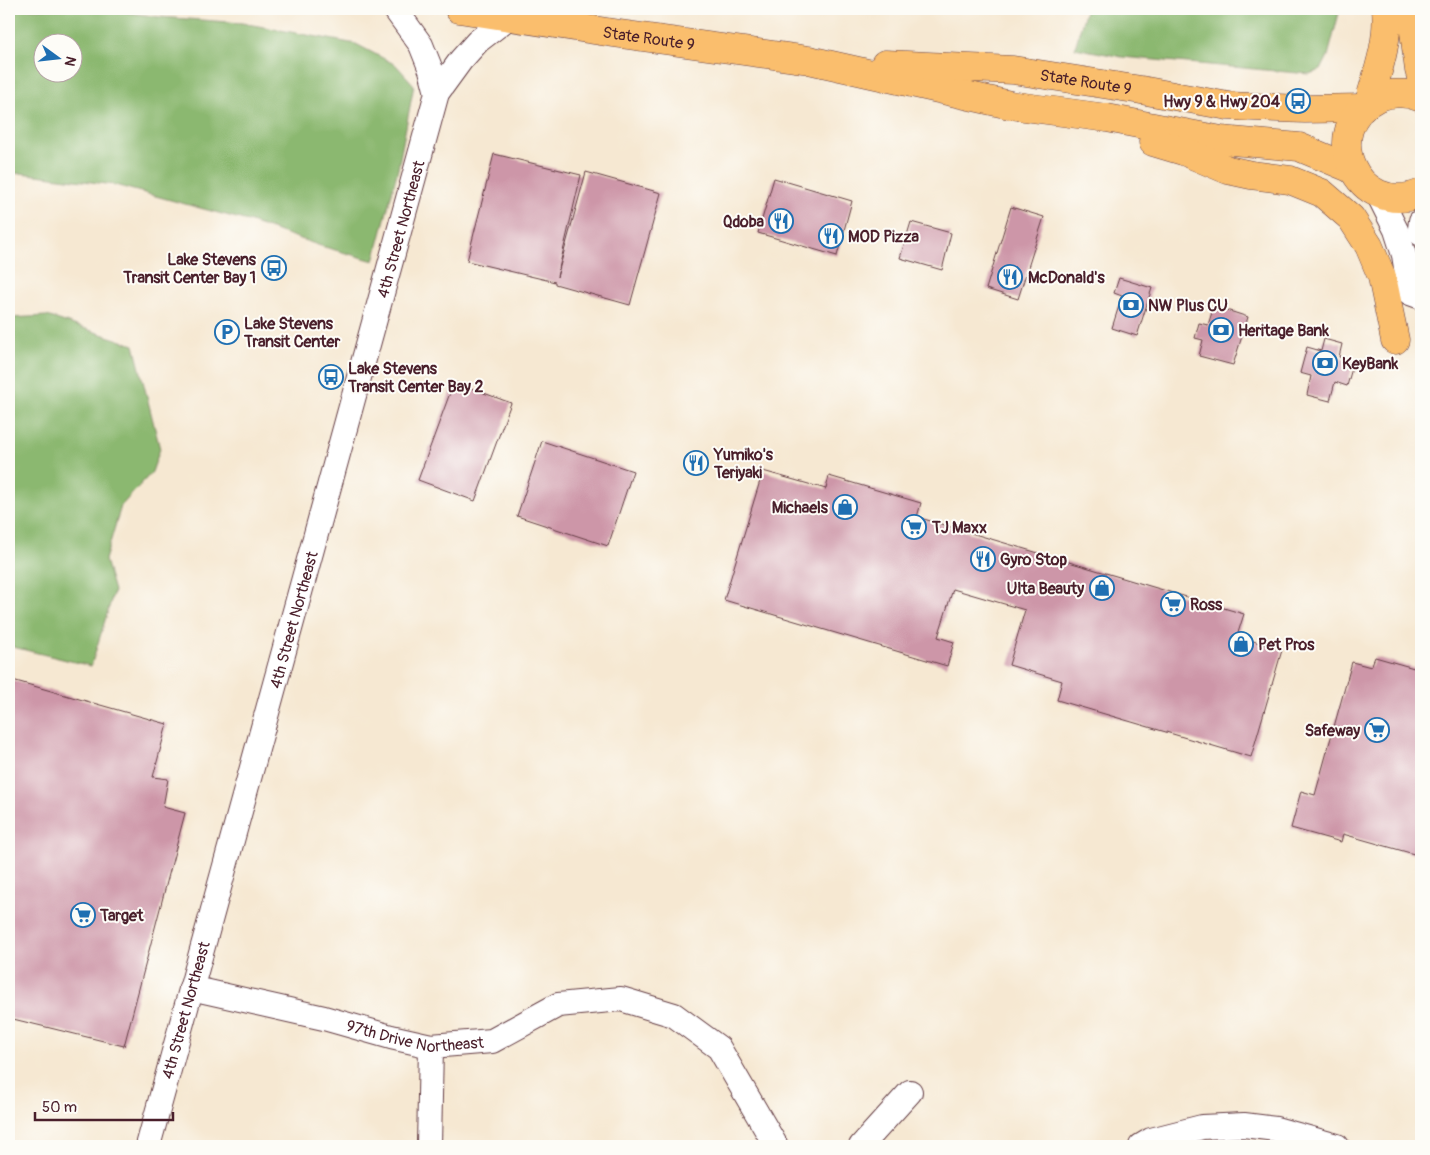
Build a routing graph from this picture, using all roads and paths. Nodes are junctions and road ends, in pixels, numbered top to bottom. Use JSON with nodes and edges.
{"nodes":[{"id":1,"x":395,"y":9,"type":"edge"},
{"id":2,"x":459,"y":9,"type":"edge"},
{"id":3,"x":1386,"y":9,"type":"edge"},
{"id":4,"x":1411,"y":9,"type":"edge"},
{"id":5,"x":509,"y":16,"type":"junction"},
{"id":6,"x":809,"y":60,"type":"junction"},
{"id":7,"x":1421,"y":77,"type":"edge"},
{"id":8,"x":437,"y":93,"type":"junction"},
{"id":9,"x":1421,"y":98,"type":"edge"},
{"id":10,"x":1366,"y":105,"type":"junction"},
{"id":11,"x":1075,"y":113,"type":"junction"},
{"id":12,"x":1352,"y":169,"type":"junction"},
{"id":13,"x":1421,"y":193,"type":"edge"},
{"id":14,"x":1378,"y":194,"type":"junction"},
{"id":15,"x":1421,"y":221,"type":"edge"},
{"id":16,"x":1421,"y":234,"type":"edge"},
{"id":17,"x":1421,"y":297,"type":"edge"},
{"id":18,"x":1395,"y":340,"type":"dead end"},
{"id":19,"x":191,"y":988,"type":"junction"},
{"id":20,"x":431,"y":1046,"type":"junction"},
{"id":21,"x":910,"y":1092,"type":"dead end"},
{"id":22,"x":148,"y":1146,"type":"edge"},
{"id":23,"x":429,"y":1146,"type":"edge"},
{"id":24,"x":776,"y":1146,"type":"edge"},
{"id":25,"x":861,"y":1146,"type":"edge"},
{"id":26,"x":1141,"y":1146,"type":"edge"},
{"id":27,"x":1337,"y":1146,"type":"edge"}],
"edges":[{"from":1,"to":8,"type":"street"},
{"from":2,"to":5,"type":"main road","name":"State Route 9"},
{"from":3,"to":10,"type":"main road"},
{"from":4,"to":7,"type":"main road"},
{"from":5,"to":6,"type":"main road","name":"State Route 9"},
{"from":5,"to":8,"type":"street"},
{"from":6,"to":10,"type":"main road","name":"State Route 9"},
{"from":6,"to":11,"type":"main road","name":"State Route 9"},
{"from":8,"to":19,"type":"street","name":"4th Street Northeast"},
{"from":9,"to":10,"type":"main road","name":"State Route 9"},
{"from":10,"to":12,"type":"main road"},
{"from":11,"to":12,"type":"main road","name":"State Route 9"},
{"from":11,"to":18,"type":"main road"},
{"from":12,"to":14,"type":"main road"},
{"from":13,"to":14,"type":"main road"},
{"from":14,"to":17,"type":"street"},
{"from":15,"to":16,"type":"street"},
{"from":19,"to":20,"type":"street","name":"97th Drive Northeast"},
{"from":19,"to":22,"type":"street","name":"4th Street Northeast"},
{"from":20,"to":23,"type":"street"},
{"from":20,"to":24,"type":"street","name":"97th Drive Northeast"},
{"from":21,"to":25,"type":"street"},
{"from":26,"to":27,"type":"street"}]}
